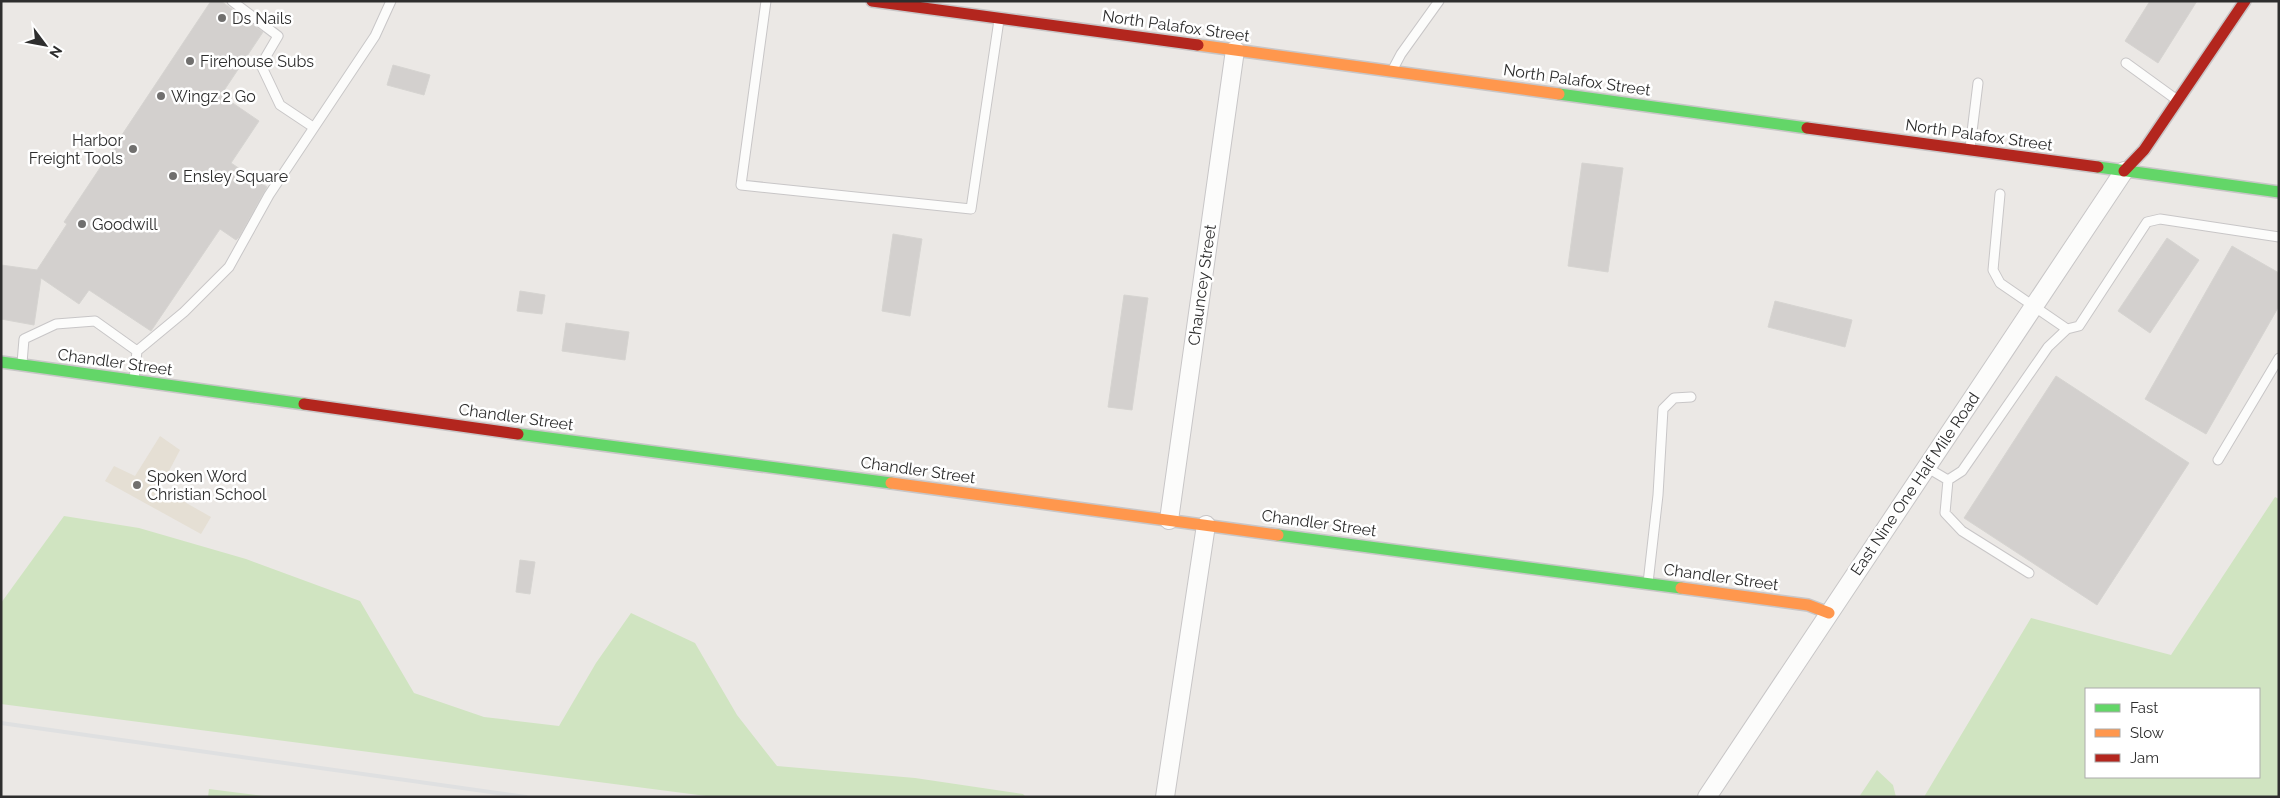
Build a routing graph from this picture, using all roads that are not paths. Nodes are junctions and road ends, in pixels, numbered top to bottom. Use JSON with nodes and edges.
{"nodes":[{"id":1,"x":232,"y":1,"type":"edge"},
{"id":2,"x":391,"y":1,"type":"edge"},
{"id":3,"x":766,"y":1,"type":"edge"},
{"id":4,"x":872,"y":1,"type":"edge"},
{"id":5,"x":971,"y":1,"type":"edge"},
{"id":6,"x":1439,"y":1,"type":"edge"},
{"id":7,"x":2246,"y":1,"type":"edge"},
{"id":8,"x":967,"y":14,"type":"junction"},
{"id":9,"x":999,"y":18,"type":"junction"},
{"id":10,"x":1235,"y":50,"type":"junction"},
{"id":11,"x":2126,"y":64,"type":"dead end"},
{"id":12,"x":1393,"y":72,"type":"junction"},
{"id":13,"x":1978,"y":83,"type":"dead end"},
{"id":14,"x":2178,"y":101,"type":"junction"},
{"id":15,"x":313,"y":128,"type":"junction"},
{"id":16,"x":1970,"y":150,"type":"junction"},
{"id":17,"x":2124,"y":172,"type":"junction"},
{"id":18,"x":2279,"y":192,"type":"edge"},
{"id":19,"x":2000,"y":194,"type":"dead end"},
{"id":20,"x":2279,"y":237,"type":"edge"},
{"id":21,"x":2032,"y":306,"type":"junction"},
{"id":22,"x":2067,"y":330,"type":"junction"},
{"id":23,"x":137,"y":351,"type":"junction"},
{"id":24,"x":2279,"y":358,"type":"edge"},
{"id":25,"x":1,"y":362,"type":"edge"},
{"id":26,"x":22,"y":365,"type":"junction"},
{"id":27,"x":134,"y":382,"type":"junction"},
{"id":28,"x":1691,"y":397,"type":"dead end"},
{"id":29,"x":2218,"y":460,"type":"dead end"},
{"id":30,"x":1926,"y":467,"type":"junction"},
{"id":31,"x":1948,"y":480,"type":"junction"},
{"id":32,"x":1169,"y":520,"type":"junction"},
{"id":33,"x":1206,"y":524,"type":"junction"},
{"id":34,"x":2029,"y":573,"type":"dead end"},
{"id":35,"x":1648,"y":583,"type":"junction"},
{"id":36,"x":1829,"y":613,"type":"junction"},
{"id":37,"x":1165,"y":797,"type":"edge"},
{"id":38,"x":1707,"y":797,"type":"edge"}],
"edges":[{"from":1,"to":15,"type":"lane"},
{"from":2,"to":15,"type":"lane"},
{"from":3,"to":9,"type":"lane"},
{"from":4,"to":8,"type":"street","name":"North Palafox Street"},
{"from":5,"to":8,"type":"lane"},
{"from":6,"to":12,"type":"lane"},
{"from":7,"to":14,"type":"street"},
{"from":8,"to":9,"type":"street","name":"North Palafox Street"},
{"from":9,"to":10,"type":"street","name":"North Palafox Street"},
{"from":10,"to":12,"type":"street","name":"North Palafox Street"},
{"from":10,"to":32,"type":"street","name":"Chauncey Street"},
{"from":11,"to":14,"type":"lane"},
{"from":12,"to":16,"type":"street","name":"North Palafox Street"},
{"from":13,"to":16,"type":"lane"},
{"from":14,"to":17,"type":"street"},
{"from":15,"to":23,"type":"lane"},
{"from":16,"to":17,"type":"street","name":"North Palafox Street"},
{"from":17,"to":18,"type":"street","name":"North Palafox Street"},
{"from":17,"to":21,"type":"street","name":"East Nine One Half Mile Road"},
{"from":19,"to":21,"type":"lane"},
{"from":20,"to":22,"type":"lane"},
{"from":21,"to":22,"type":"lane"},
{"from":21,"to":30,"type":"street","name":"East Nine One Half Mile Road"},
{"from":22,"to":31,"type":"lane"},
{"from":23,"to":26,"type":"lane"},
{"from":23,"to":27,"type":"lane"},
{"from":24,"to":29,"type":"lane"},
{"from":25,"to":26,"type":"street","name":"Chandler Street"},
{"from":26,"to":27,"type":"street","name":"Chandler Street"},
{"from":27,"to":32,"type":"street","name":"Chandler Street"},
{"from":28,"to":35,"type":"lane"},
{"from":30,"to":31,"type":"lane"},
{"from":30,"to":36,"type":"street","name":"East Nine One Half Mile Road"},
{"from":31,"to":34,"type":"lane"},
{"from":32,"to":33,"type":"street","name":"Chandler Street"},
{"from":33,"to":35,"type":"street","name":"Chandler Street"},
{"from":33,"to":37,"type":"street"},
{"from":35,"to":36,"type":"street","name":"Chandler Street"},
{"from":36,"to":38,"type":"street","name":"East Nine One Half Mile Road"}]}
